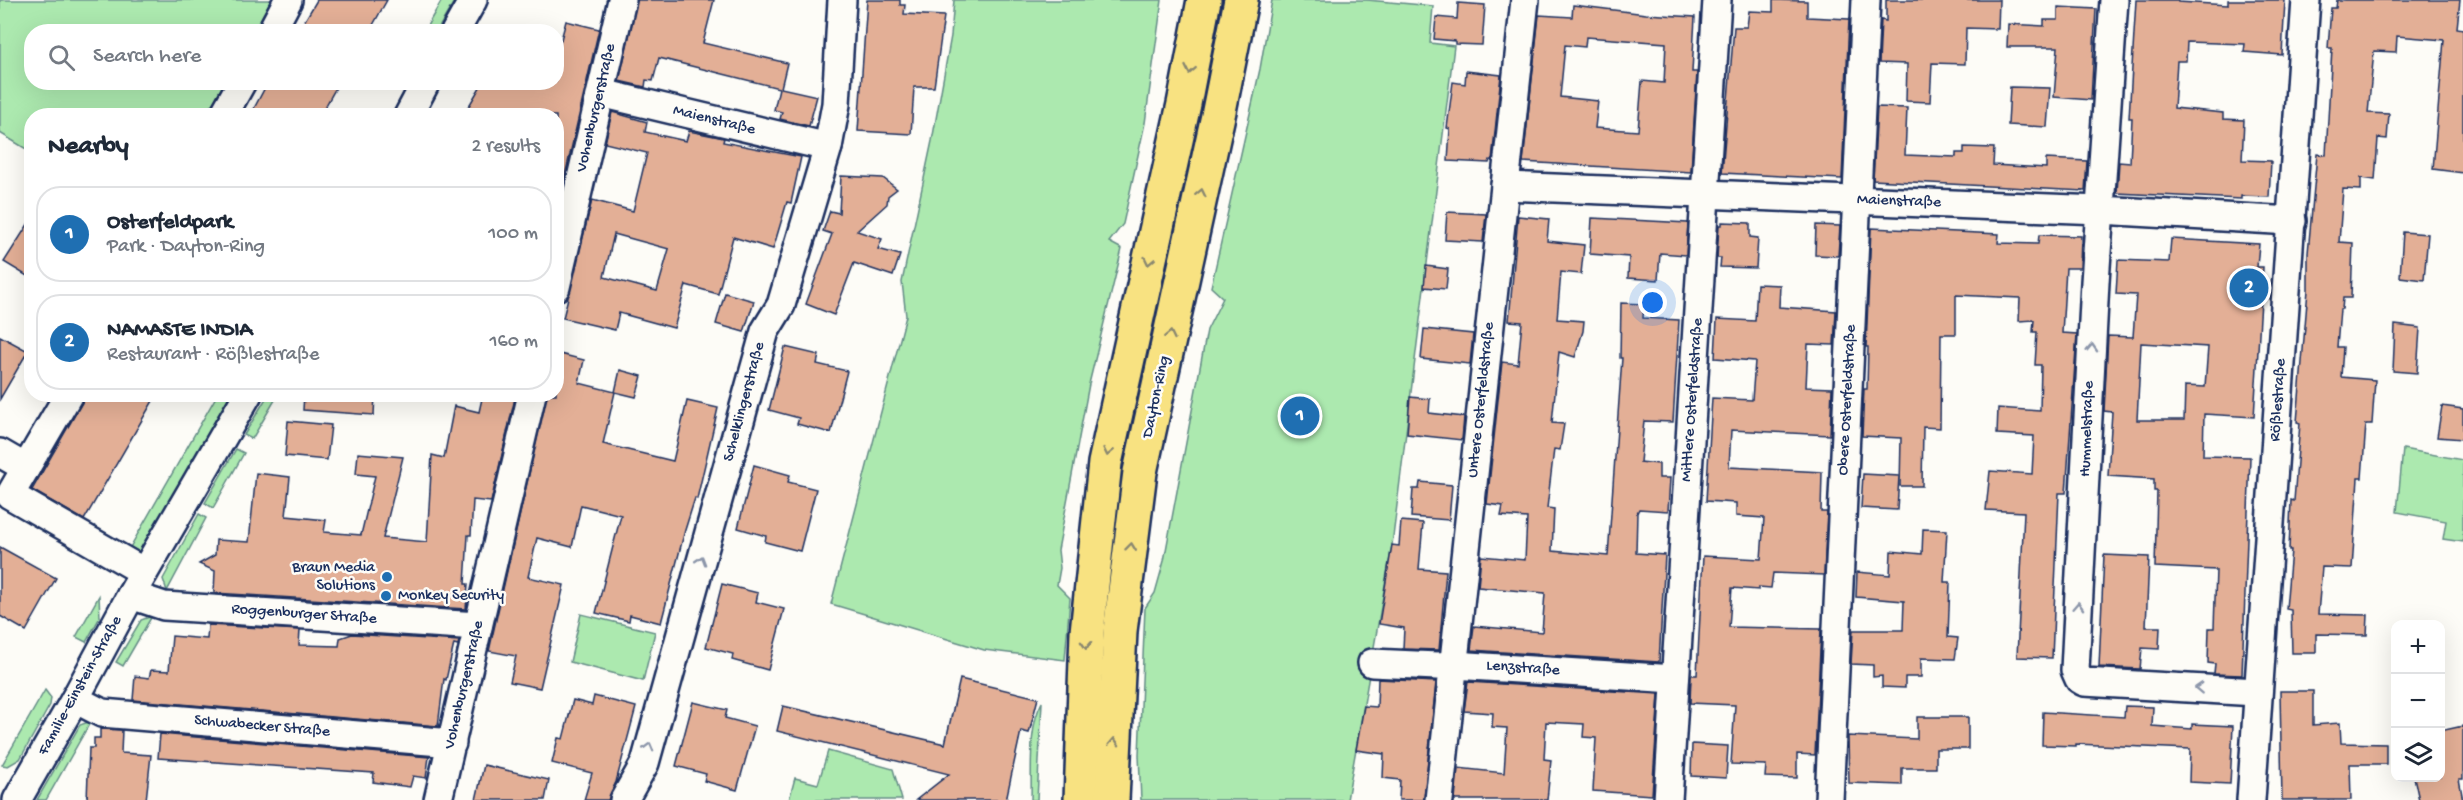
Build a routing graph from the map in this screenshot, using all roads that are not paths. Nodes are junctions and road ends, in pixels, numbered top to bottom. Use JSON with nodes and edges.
{"nodes":[{"id":1,"x":288,"y":0,"type":"edge"},
{"id":2,"x":473,"y":0,"type":"edge"},
{"id":3,"x":622,"y":0,"type":"edge"},
{"id":4,"x":842,"y":0,"type":"edge"},
{"id":5,"x":1204,"y":0,"type":"edge"},
{"id":6,"x":1241,"y":0,"type":"edge"},
{"id":7,"x":1525,"y":0,"type":"edge"},
{"id":8,"x":1717,"y":0,"type":"edge"},
{"id":9,"x":1866,"y":0,"type":"edge"},
{"id":10,"x":2114,"y":0,"type":"edge"},
{"id":11,"x":2306,"y":0,"type":"edge"},
{"id":12,"x":275,"y":24,"type":"edge"},
{"id":13,"x":460,"y":24,"type":"edge"},
{"id":14,"x":238,"y":90,"type":"edge"},
{"id":15,"x":422,"y":90,"type":"edge"},
{"id":16,"x":601,"y":93,"type":"junction"},
{"id":17,"x":227,"y":108,"type":"edge"},
{"id":18,"x":412,"y":108,"type":"edge"},
{"id":19,"x":828,"y":147,"type":"junction"},
{"id":20,"x":1505,"y":186,"type":"junction"},
{"id":21,"x":1706,"y":195,"type":"junction"},
{"id":22,"x":1857,"y":200,"type":"junction"},
{"id":23,"x":2100,"y":210,"type":"junction"},
{"id":24,"x":2292,"y":221,"type":"junction"},
{"id":25,"x":564,"y":253,"type":"edge"},
{"id":26,"x":64,"y":402,"type":"edge"},
{"id":27,"x":243,"y":402,"type":"edge"},
{"id":28,"x":530,"y":402,"type":"edge"},
{"id":29,"x":0,"y":453,"type":"edge"},
{"id":30,"x":26,"y":468,"type":"junction"},
{"id":31,"x":144,"y":572,"type":"junction"},
{"id":32,"x":130,"y":595,"type":"junction"},
{"id":33,"x":478,"y":626,"type":"junction"},
{"id":34,"x":1372,"y":663,"type":"dead end"},
{"id":35,"x":1454,"y":665,"type":"junction"},
{"id":36,"x":1675,"y":679,"type":"junction"},
{"id":37,"x":2257,"y":692,"type":"junction"},
{"id":38,"x":75,"y":699,"type":"junction"},
{"id":39,"x":452,"y":743,"type":"junction"},
{"id":40,"x":17,"y":800,"type":"edge"},
{"id":41,"x":438,"y":800,"type":"edge"},
{"id":42,"x":624,"y":800,"type":"edge"},
{"id":43,"x":1081,"y":800,"type":"edge"},
{"id":44,"x":1112,"y":800,"type":"edge"},
{"id":45,"x":1439,"y":800,"type":"edge"},
{"id":46,"x":1668,"y":800,"type":"edge"},
{"id":47,"x":1829,"y":800,"type":"edge"},
{"id":48,"x":2251,"y":800,"type":"edge"}],
"edges":[{"from":1,"to":12,"type":"street"},
{"from":2,"to":13,"type":"street"},
{"from":3,"to":16,"type":"street","name":"Vohenburgerstraße"},
{"from":4,"to":19,"type":"street","name":"Schelklingerstraße"},
{"from":5,"to":43,"type":"highway","one_way":true},
{"from":44,"to":6,"type":"highway","name":"Dayton-Ring","one_way":true},
{"from":7,"to":20,"type":"street","name":"Untere Osterfeldstraße"},
{"from":8,"to":21,"type":"street","name":"Mittlere Osterfeldstraße"},
{"from":9,"to":22,"type":"street","name":"Obere Osterfeldstraße"},
{"from":10,"to":23,"type":"street","name":"Hummelstraße"},
{"from":11,"to":24,"type":"street","name":"Rößlestraße"},
{"from":14,"to":17,"type":"street"},
{"from":15,"to":18,"type":"street"},
{"from":16,"to":19,"type":"street","name":"Maienstraße"},
{"from":16,"to":25,"type":"street","name":"Vohenburgerstraße"},
{"from":42,"to":19,"type":"street","name":"Schelklingerstraße","one_way":true},
{"from":20,"to":21,"type":"street","name":"Maienstraße"},
{"from":20,"to":35,"type":"street","name":"Untere Osterfeldstraße"},
{"from":21,"to":22,"type":"street","name":"Maienstraße"},
{"from":21,"to":36,"type":"street","name":"Mittlere Osterfeldstraße"},
{"from":22,"to":23,"type":"street","name":"Maienstraße"},
{"from":22,"to":47,"type":"street","name":"Obere Osterfeldstraße"},
{"from":23,"to":24,"type":"street","name":"Maienstraße"},
{"from":37,"to":23,"type":"street","name":"Hummelstraße","one_way":true},
{"from":24,"to":37,"type":"street","name":"Rößlestraße"},
{"from":26,"to":30,"type":"street"},
{"from":27,"to":31,"type":"street","name":"Familie-Einstein-Straße"},
{"from":28,"to":33,"type":"street","name":"Vohenburgerstraße"},
{"from":29,"to":30,"type":"street"},
{"from":30,"to":31,"type":"street"},
{"from":31,"to":32,"type":"street","name":"Familie-Einstein-Straße"},
{"from":32,"to":33,"type":"street","name":"Roggenburger Straße"},
{"from":32,"to":38,"type":"street","name":"Familie-Einstein-Straße"},
{"from":33,"to":39,"type":"street","name":"Vohenburgerstraße"},
{"from":34,"to":35,"type":"street","name":"Lenzstraße"},
{"from":35,"to":36,"type":"street","name":"Lenzstraße"},
{"from":35,"to":45,"type":"street","name":"Untere Osterfeldstraße"},
{"from":36,"to":46,"type":"street","name":"Mittlere Osterfeldstraße"},
{"from":37,"to":48,"type":"street","name":"Rößlestraße"},
{"from":38,"to":39,"type":"street","name":"Schwabecker Straße"},
{"from":38,"to":40,"type":"street","name":"Familie-Einstein-Straße"},
{"from":39,"to":41,"type":"street","name":"Vohenburgerstraße"}]}
